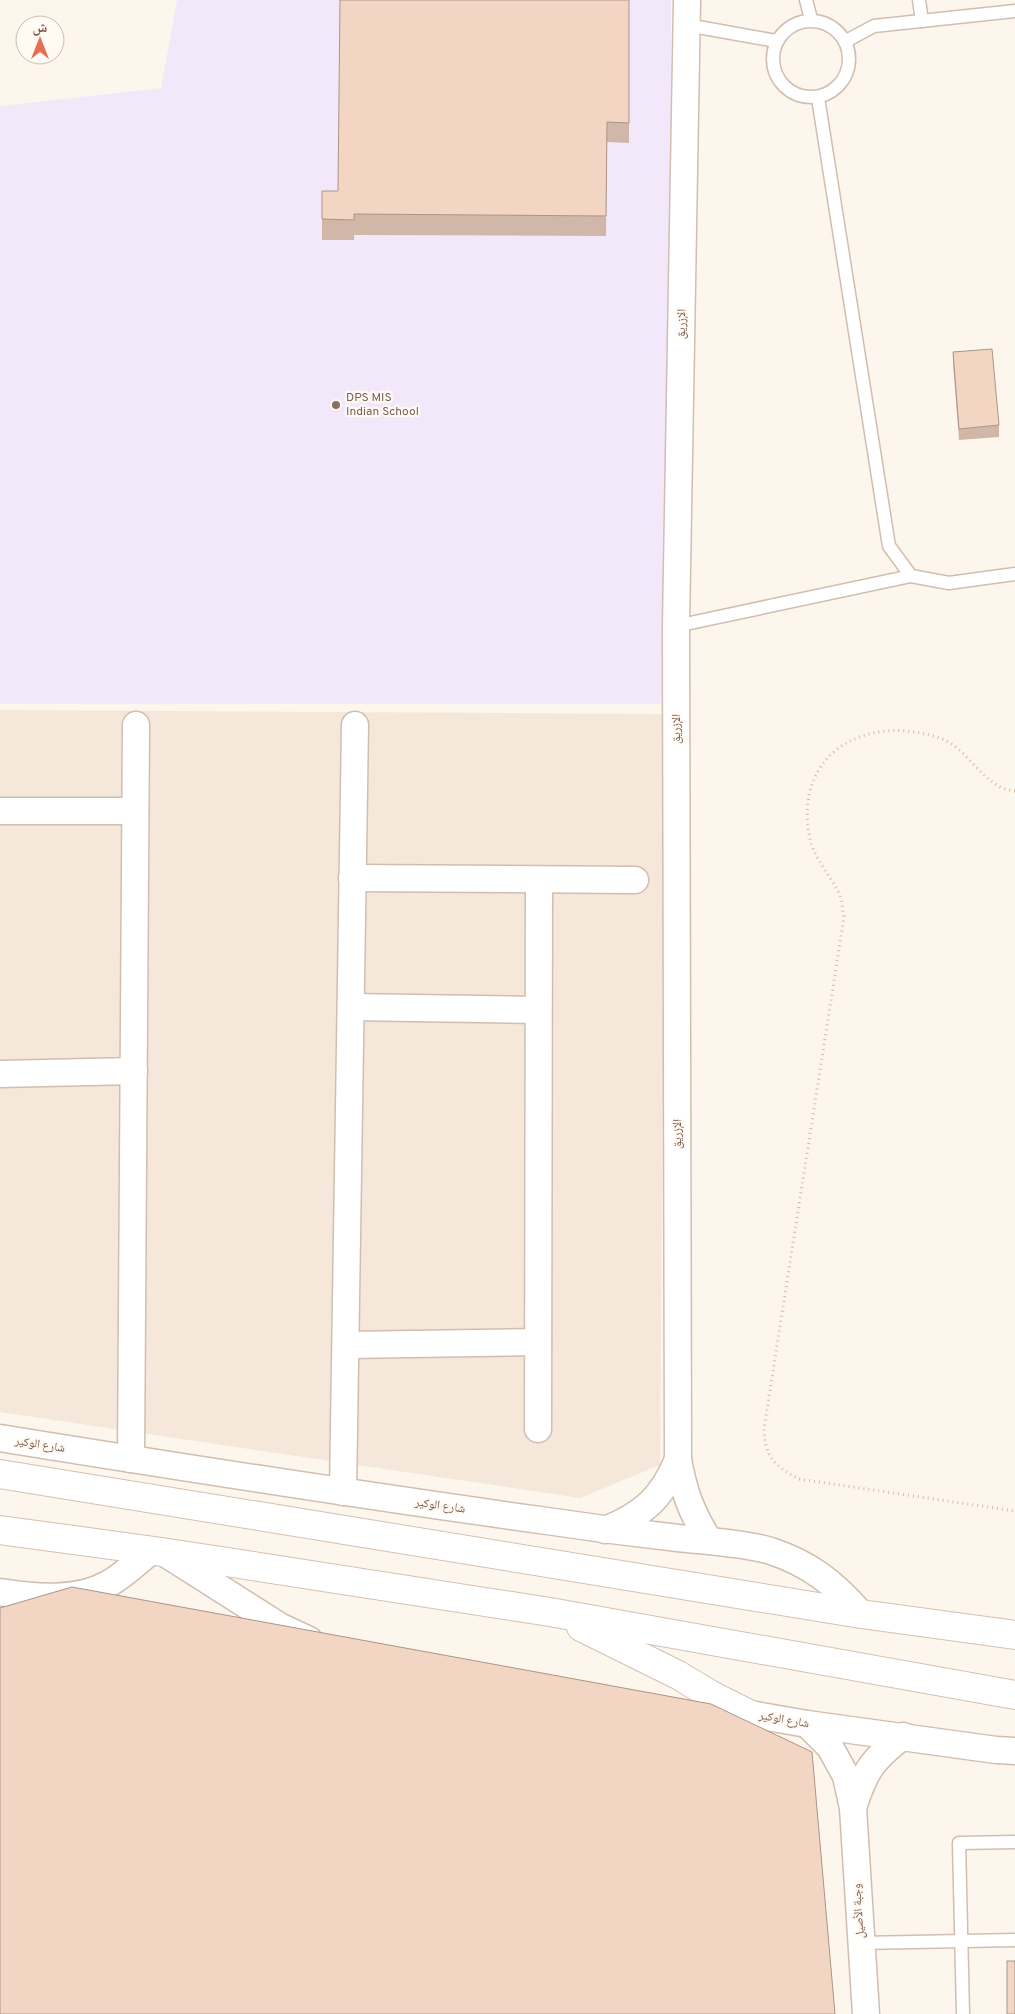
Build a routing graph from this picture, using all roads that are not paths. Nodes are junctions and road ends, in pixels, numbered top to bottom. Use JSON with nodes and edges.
{"nodes":[{"id":1,"x":687,"y":0,"type":"edge"},
{"id":2,"x":806,"y":0,"type":"edge"},
{"id":3,"x":919,"y":0,"type":"edge"},
{"id":4,"x":1015,"y":11,"type":"edge"},
{"id":5,"x":811,"y":19,"type":"junction"},
{"id":6,"x":922,"y":21,"type":"junction"},
{"id":7,"x":687,"y":26,"type":"junction"},
{"id":8,"x":776,"y":41,"type":"junction"},
{"id":9,"x":846,"y":41,"type":"junction"},
{"id":10,"x":818,"y":98,"type":"junction"},
{"id":11,"x":1015,"y":574,"type":"edge"},
{"id":12,"x":911,"y":576,"type":"junction"},
{"id":13,"x":676,"y":626,"type":"junction"},
{"id":14,"x":136,"y":725,"type":"dead end"},
{"id":15,"x":355,"y":725,"type":"dead end"},
{"id":16,"x":0,"y":811,"type":"edge"},
{"id":17,"x":135,"y":811,"type":"junction"},
{"id":18,"x":352,"y":878,"type":"junction"},
{"id":19,"x":539,"y":880,"type":"junction"},
{"id":20,"x":635,"y":880,"type":"dead end"},
{"id":21,"x":351,"y":1007,"type":"junction"},
{"id":22,"x":538,"y":1010,"type":"junction"},
{"id":23,"x":134,"y":1071,"type":"junction"},
{"id":24,"x":0,"y":1074,"type":"edge"},
{"id":25,"x":538,"y":1342,"type":"junction"},
{"id":26,"x":346,"y":1345,"type":"junction"},
{"id":27,"x":538,"y":1428,"type":"dead end"},
{"id":28,"x":0,"y":1438,"type":"edge"},
{"id":29,"x":131,"y":1459,"type":"junction"},
{"id":30,"x":678,"y":1459,"type":"junction"},
{"id":31,"x":0,"y":1474,"type":"edge"},
{"id":32,"x":343,"y":1492,"type":"junction"},
{"id":33,"x":0,"y":1530,"type":"edge"},
{"id":34,"x":605,"y":1530,"type":"junction"},
{"id":35,"x":708,"y":1541,"type":"junction"},
{"id":36,"x":157,"y":1551,"type":"junction"},
{"id":37,"x":0,"y":1592,"type":"edge"},
{"id":38,"x":550,"y":1612,"type":"junction"},
{"id":39,"x":861,"y":1614,"type":"junction"},
{"id":40,"x":1015,"y":1635,"type":"edge"},
{"id":41,"x":330,"y":1646,"type":"edge"},
{"id":42,"x":1015,"y":1695,"type":"edge"},
{"id":43,"x":679,"y":1702,"type":"edge"},
{"id":44,"x":749,"y":1714,"type":"junction"},
{"id":45,"x":807,"y":1724,"type":"junction"},
{"id":46,"x":904,"y":1736,"type":"junction"},
{"id":47,"x":1015,"y":1751,"type":"edge"},
{"id":48,"x":853,"y":1808,"type":"junction"},
{"id":49,"x":1015,"y":1842,"type":"edge"},
{"id":50,"x":1015,"y":1940,"type":"edge"},
{"id":51,"x":961,"y":1942,"type":"junction"},
{"id":52,"x":861,"y":1943,"type":"junction"},
{"id":53,"x":866,"y":2014,"type":"edge"},
{"id":54,"x":962,"y":2014,"type":"edge"}],
"edges":[{"from":1,"to":7,"type":"street","name":"الإزريق"},
{"from":2,"to":5,"type":"lane"},
{"from":3,"to":6,"type":"lane"},
{"from":4,"to":6,"type":"lane"},
{"from":5,"to":8,"type":"lane"},
{"from":5,"to":9,"type":"lane"},
{"from":6,"to":9,"type":"lane"},
{"from":7,"to":8,"type":"lane"},
{"from":7,"to":13,"type":"street","name":"الإزريق"},
{"from":8,"to":10,"type":"lane"},
{"from":9,"to":10,"type":"lane"},
{"from":10,"to":12,"type":"lane"},
{"from":11,"to":12,"type":"lane"},
{"from":12,"to":13,"type":"lane"},
{"from":13,"to":30,"type":"street","name":"الإزريق"},
{"from":14,"to":17,"type":"street"},
{"from":15,"to":18,"type":"street"},
{"from":16,"to":17,"type":"street"},
{"from":17,"to":23,"type":"street"},
{"from":18,"to":19,"type":"street"},
{"from":18,"to":21,"type":"street"},
{"from":19,"to":20,"type":"street"},
{"from":19,"to":22,"type":"street"},
{"from":21,"to":22,"type":"street"},
{"from":21,"to":26,"type":"street"},
{"from":22,"to":25,"type":"street"},
{"from":23,"to":24,"type":"street"},
{"from":23,"to":29,"type":"street"},
{"from":25,"to":26,"type":"street"},
{"from":25,"to":27,"type":"street"},
{"from":26,"to":32,"type":"street"},
{"from":28,"to":29,"type":"street","name":"شارع الوكير"},
{"from":29,"to":32,"type":"street","name":"شارع الوكير"},
{"from":30,"to":34,"type":"street","name":"الإزريق"},
{"from":30,"to":35,"type":"street","name":"الإزريق"},
{"from":31,"to":39,"type":"street"},
{"from":32,"to":34,"type":"street","name":"شارع الوكير"},
{"from":33,"to":36,"type":"street"},
{"from":34,"to":35,"type":"street","name":"شارع الوكير"},
{"from":35,"to":39,"type":"street","name":"شارع الوكير"},
{"from":36,"to":37,"type":"street"},
{"from":36,"to":38,"type":"street"},
{"from":36,"to":41,"type":"street"},
{"from":38,"to":42,"type":"street"},
{"from":38,"to":44,"type":"street"},
{"from":39,"to":40,"type":"street"},
{"from":43,"to":44,"type":"street","name":"شارع الوكير"},
{"from":44,"to":45,"type":"street","name":"شارع الوكير"},
{"from":45,"to":46,"type":"street","name":"شارع الوكير"},
{"from":45,"to":48,"type":"street","name":"وجبة الأصيل"},
{"from":46,"to":47,"type":"street","name":"شارع الوكير"},
{"from":46,"to":48,"type":"street","name":"وجبة الأصيل"},
{"from":48,"to":52,"type":"street","name":"وجبة الأصيل"},
{"from":49,"to":51,"type":"lane"},
{"from":50,"to":51,"type":"lane"},
{"from":51,"to":52,"type":"lane"},
{"from":51,"to":54,"type":"lane"},
{"from":52,"to":53,"type":"street","name":"وجبة الأصيل"}]}
